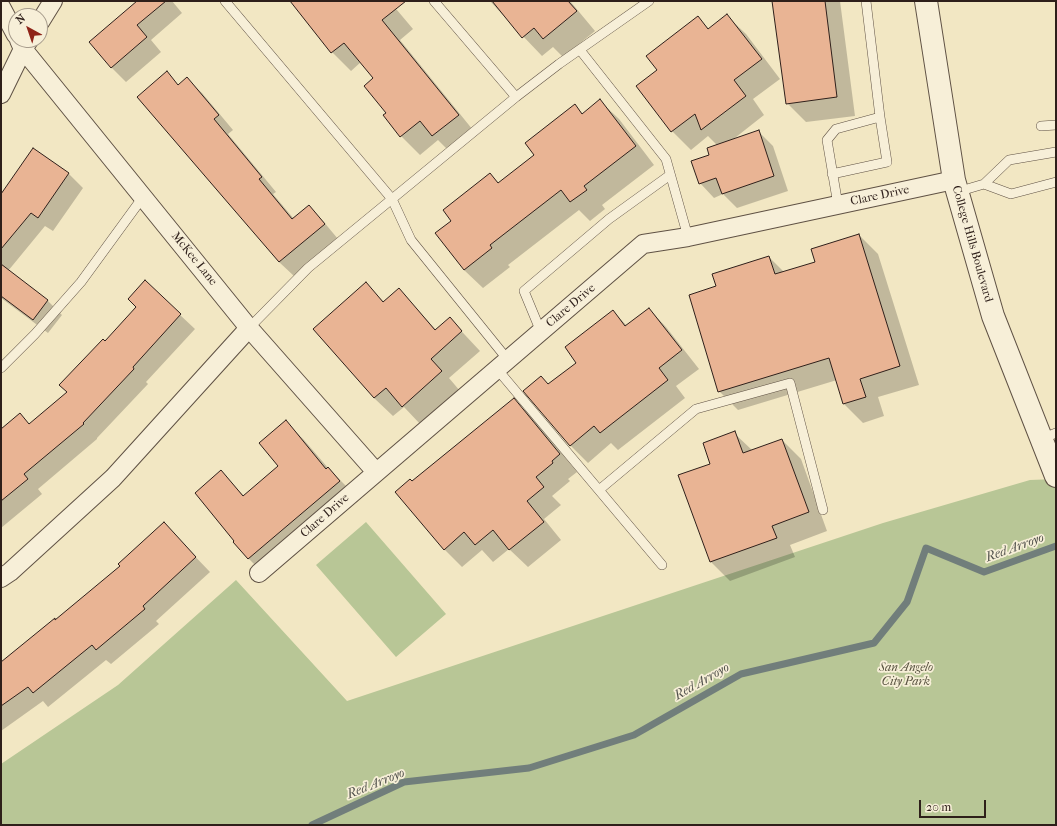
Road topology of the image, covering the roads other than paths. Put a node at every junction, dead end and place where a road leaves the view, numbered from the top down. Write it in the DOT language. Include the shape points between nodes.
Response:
graph roads {
  1 [pos="238,1"];
  2 [pos="434,1"];
  3 [pos="866,1"];
  4 [pos="926,1"];
  5 [pos="644,2"];
  6 [pos="228,4"];
  7 [pos="1,7"];
  8 [pos="8,18"];
  9 [pos="19,48"];
  10 [pos="27,48"];
  11 [pos="580,50"];
  12 [pos="1,94"];
  13 [pos="516,97"];
  14 [pos="880,117"];
  15 [pos="1056,125"];
  16 [pos="1041,126"];
  17 [pos="1056,152"];
  18 [pos="832,174"];
  19 [pos="670,175"];
  20 [pos="1056,182"];
  21 [pos="984,184"];
  22 [pos="955,186"];
  23 [pos="144,197"];
  24 [pos="392,199"];
  25 [pos="838,205"];
  26 [pos="688,237"];
  27 [pos="249,328"];
  28 [pos="540,332"];
  29 [pos="503,364"];
  30 [pos="1,368"];
  31 [pos="1049,436"];
  32 [pos="376,472"];
  33 [pos="1054,472"];
  34 [pos="599,490"];
  35 [pos="823,510"];
  36 [pos="662,565"];
  37 [pos="259,573"];
  38 [pos="1,578"];
  1 -- 6 [label="lane"];
  2 -- 13 [label="lane"];
  3 -- 14 [label="lane"];
  4 -- 22 [label="street, College Hills Boulevard"];
  5 -- 11 [label="lane"];
  6 -- 24 [label="lane"];
  7 -- 8 [label="street, McKee Lane"];
  9 -- 12 [label="street"];
  10 -- 23 [label="street, McKee Lane"];
  11 -- 13 [label="lane"];
  11 -- 19 [label="lane" via="666,159"];
  13 -- 24 [label="lane"];
  14 -- 18 [label="lane" via="836,129 827,140"];
  14 -- 18 [label="lane" via="887,162"];
  15 -- 16 [label="lane"];
  17 -- 21 [label="lane" via="1009,160"];
  18 -- 25 [label="lane"];
  19 -- 26 [label="lane"];
  19 -- 28 [label="lane" via="609,219 524,291"];
  20 -- 21 [label="lane" via="1011,194"];
  21 -- 22 [label="lane"];
  22 -- 25 [label="street, Clare Drive"];
  22 -- 31 [label="street, College Hills Boulevard" via="993,316"];
  23 -- 27 [label="street, McKee Lane"];
  23 -- 30 [label="lane" via="81,282"];
  24 -- 27 [label="lane" via="308,268"];
  24 -- 29 [label="lane" via="411,240"];
  25 -- 26 [label="street, Clare Drive"];
  26 -- 28 [label="street, Clare Drive" via="643,244"];
  27 -- 32 [label="street, McKee Lane"];
  27 -- 38 [label="street" via="113,478"];
  28 -- 29 [label="street, Clare Drive"];
  29 -- 32 [label="street, Clare Drive"];
  29 -- 34 [label="lane"];
  31 -- 33 [label="street, College Hills Boulevard"];
  32 -- 37 [label="street, Clare Drive"];
  34 -- 35 [label="lane" via="696,409 790,383"];
  34 -- 36 [label="lane"];
}
